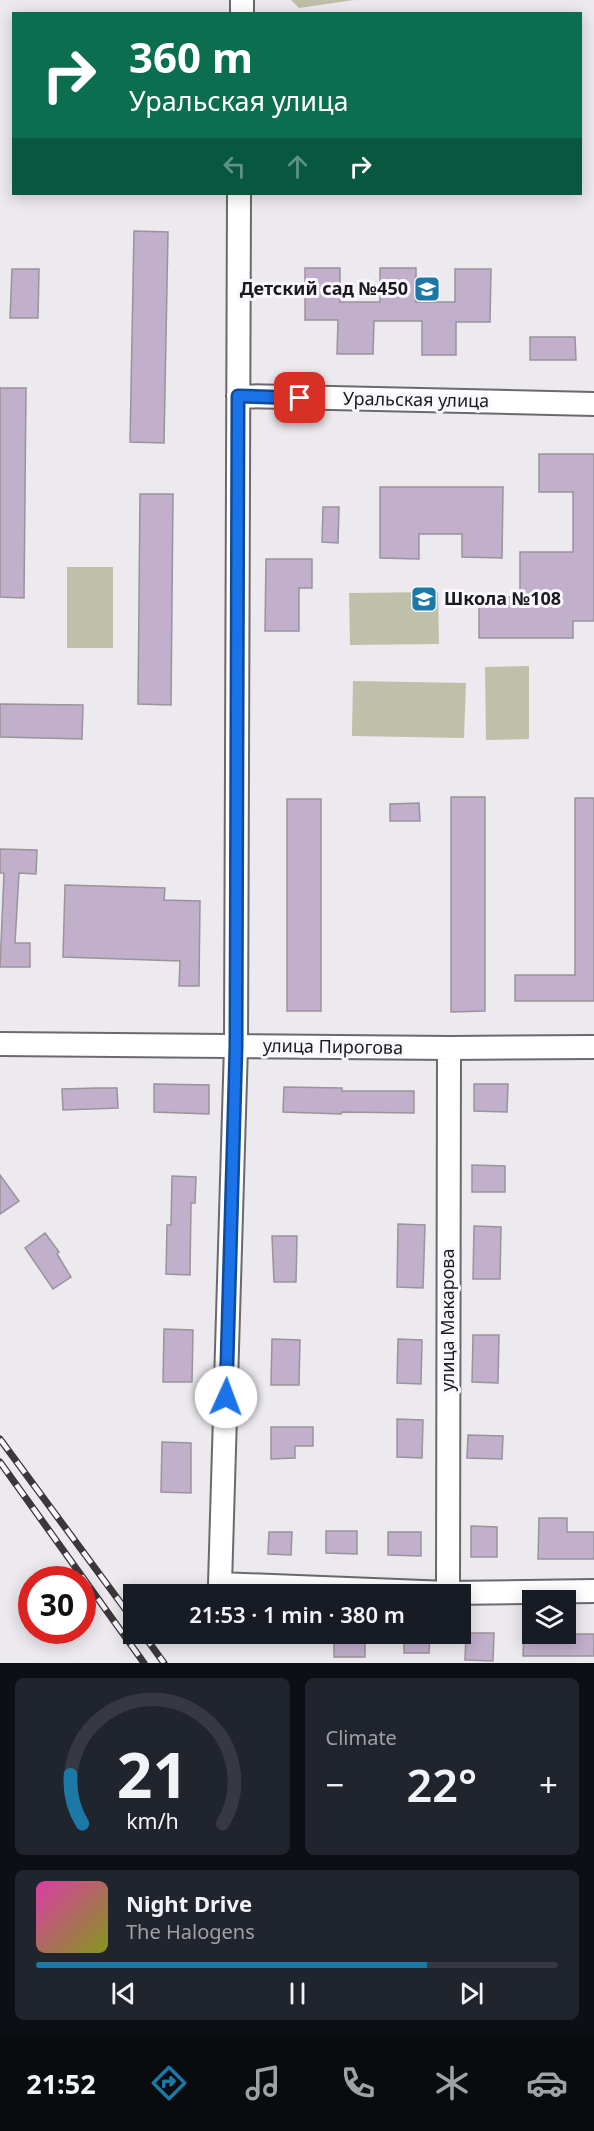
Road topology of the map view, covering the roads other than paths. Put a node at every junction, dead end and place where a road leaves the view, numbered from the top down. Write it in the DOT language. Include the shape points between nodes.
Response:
graph roads {
  1 [pos="239,195"];
  2 [pos="238,396"];
  3 [pos="594,404"];
  4 [pos="0,1044"];
  5 [pos="236,1046"];
  6 [pos="594,1047"];
  7 [pos="449,1048"];
  8 [pos="220,1584"];
  9 [pos="448,1584"];
  10 [pos="594,1592"];
  11 [pos="471,1593"];
  1 -- 2 [label="street"];
  2 -- 3 [label="street, Уральская улица"];
  2 -- 5 [label="street"];
  4 -- 5 [label="street, улица Пирогова"];
  5 -- 7 [label="street, улица Пирогова"];
  5 -- 8 [label="street"];
  6 -- 7 [label="street, улица Пирогова"];
  7 -- 9 [label="street, улица Макарова"];
  10 -- 11 [label="street"];
}
